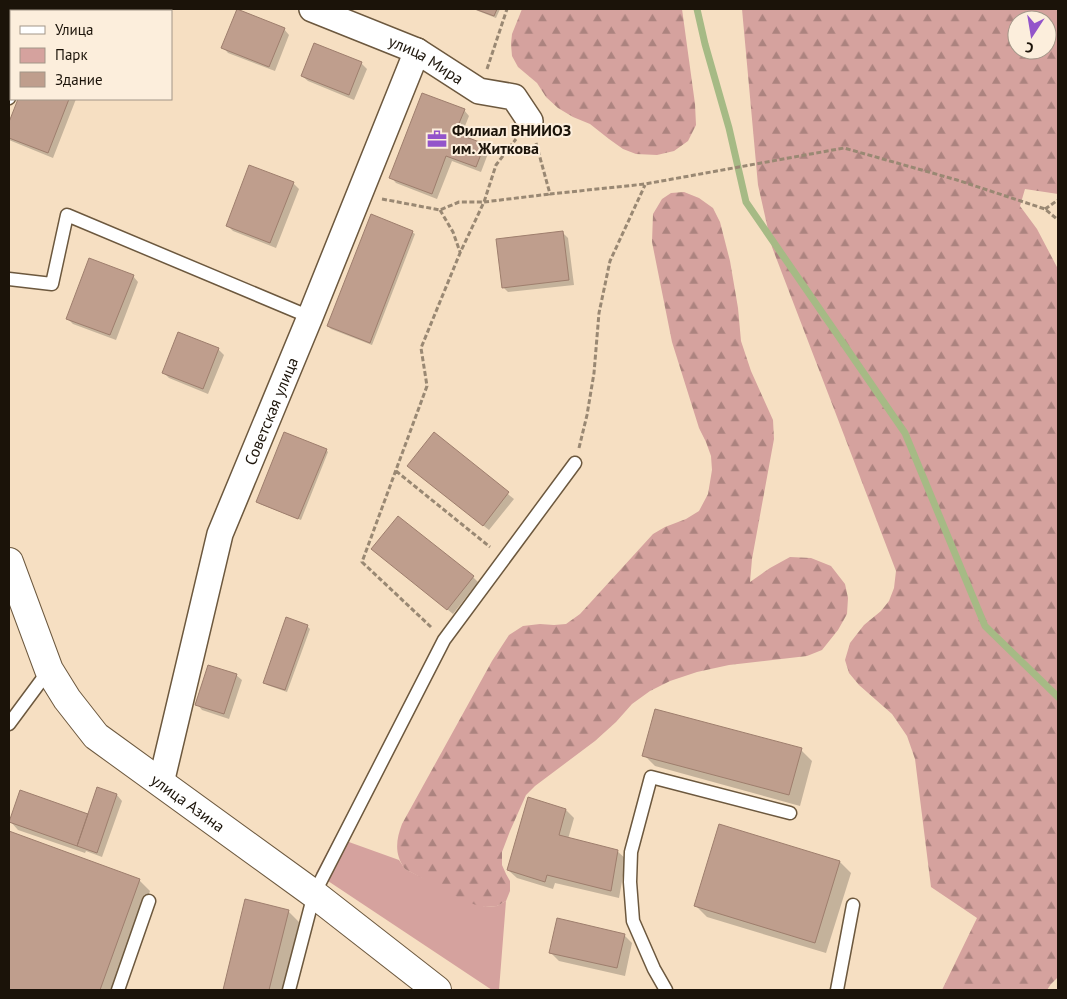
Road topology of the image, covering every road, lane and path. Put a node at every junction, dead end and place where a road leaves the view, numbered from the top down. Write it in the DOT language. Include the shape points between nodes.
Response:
graph roads {
  1 [pos="312,9"];
  2 [pos="507,9"];
  3 [pos="417,51"];
  4 [pos="479,90"];
  5 [pos="530,121"];
  6 [pos="645,184"];
  7 [pos="359,194"];
  8 [pos="550,194"];
  9 [pos="1058,200"];
  10 [pos="484,202"];
  11 [pos="1044,209"];
  12 [pos="440,210"];
  13 [pos="1058,220"];
  14 [pos="460,253"];
  15 [pos="9,279"];
  16 [pos="310,317"];
  17 [pos="575,463"];
  18 [pos="396,471"];
  19 [pos="504,559"];
  20 [pos="9,562"];
  21 [pos="444,640"];
  22 [pos="49,670"];
  23 [pos="9,724"];
  24 [pos="161,783"];
  25 [pos="790,813"];
  26 [pos="314,894"];
  27 [pos="149,901"];
  28 [pos="853,905"];
  29 [pos="118,990"];
  30 [pos="289,990"];
  31 [pos="437,990"];
  32 [pos="666,990"];
  33 [pos="837,990"];
  1 -- 3 [label="street, улица Мира"];
  2 -- 4 [label="path"];
  3 -- 4 [label="street, улица Мира"];
  3 -- 7 [label="street, Советская улица"];
  4 -- 5 [label="street, улица Мира" via="514,97"];
  5 -- 8 [label="path"];
  5 -- 10 [label="path" via="496,165"];
  6 -- 8 [label="path"];
  6 -- 11 [label="path" via="844,148"];
  6 -- 17 [label="path" via="610,261 599,313 587,415"];
  7 -- 12 [label="path"];
  7 -- 16 [label="street, Советская улица"];
  8 -- 10 [label="path"];
  9 -- 11 [label="path"];
  10 -- 12 [label="path" via="459,202"];
  10 -- 14 [label="path"];
  11 -- 13 [label="path"];
  12 -- 14 [label="path" via="453,232"];
  14 -- 18 [label="path" via="421,348 427,386"];
  15 -- 16 [label="lane" via="52,284 66,215"];
  16 -- 24 [label="street, Советская улица" via="220,534"];
  17 -- 19 [label="lane"];
  18 -- 19 [label="path"];
  18 -- 21 [label="path" via="362,562"];
  19 -- 21 [label="lane"];
  20 -- 22 [label="street, улица Азина"];
  21 -- 26 [label="lane"];
  22 -- 23 [label="lane"];
  22 -- 24 [label="street, улица Азина" via="66,699 96,736"];
  24 -- 26 [label="street, улица Азина"];
  25 -- 32 [label="lane" via="651,777 631,852 630,882 633,920"];
  26 -- 30 [label="lane"];
  26 -- 31 [label="street, улица Азина"];
  27 -- 29 [label="lane"];
  28 -- 33 [label="lane"];
}
